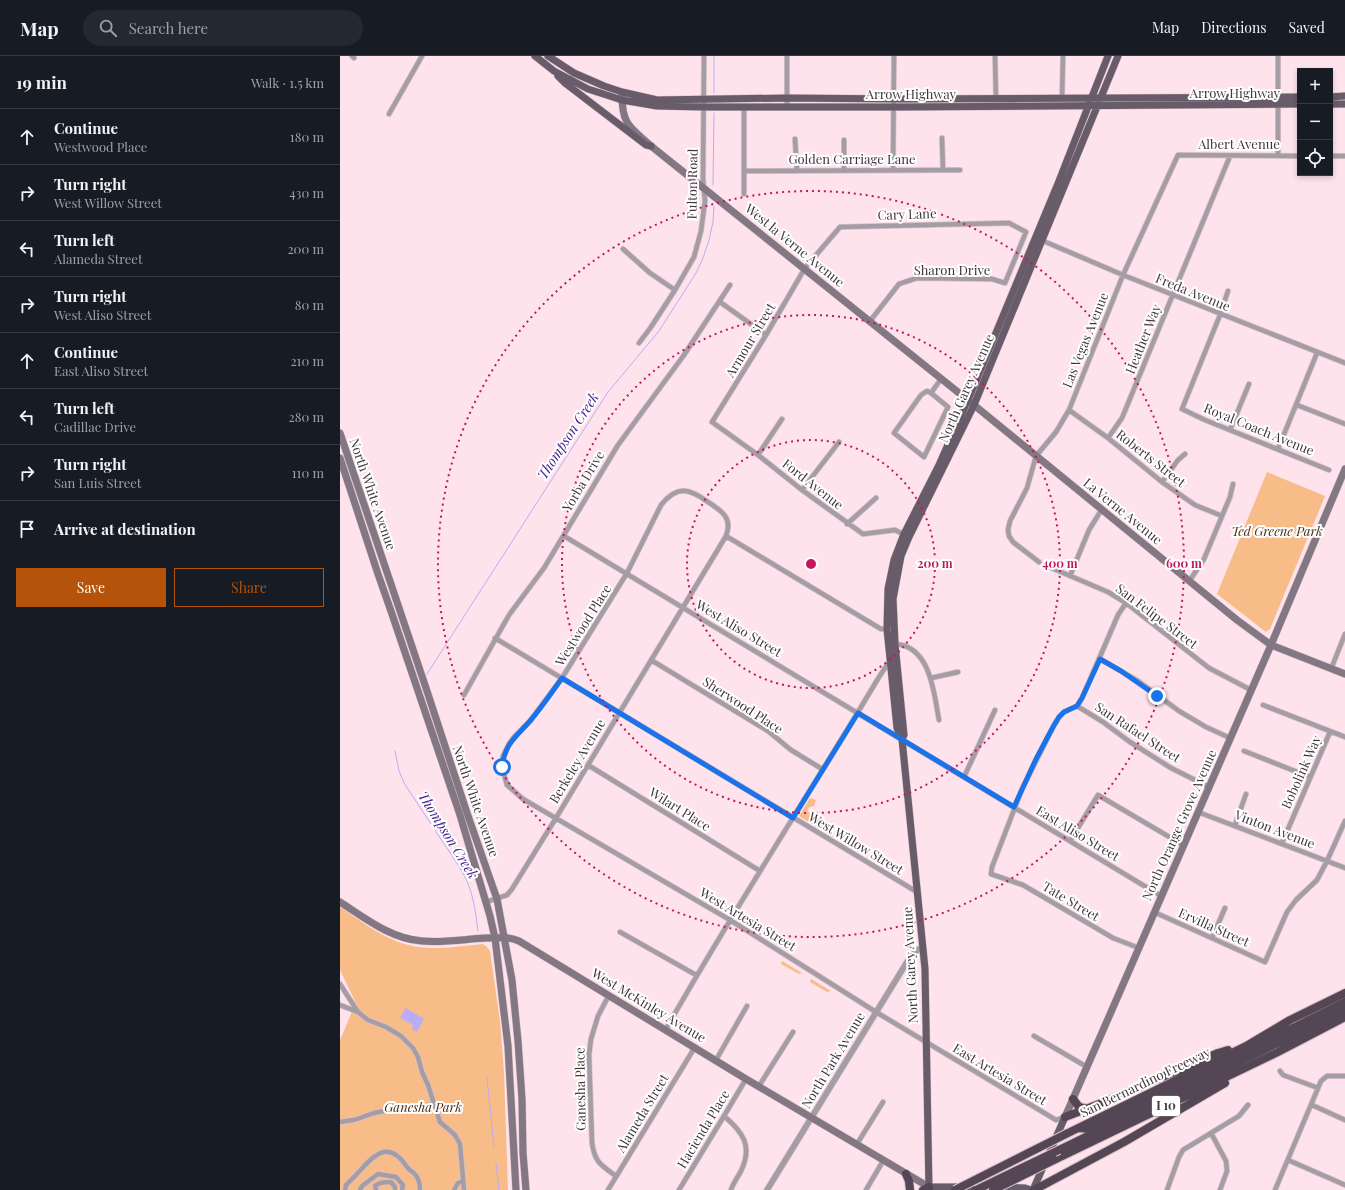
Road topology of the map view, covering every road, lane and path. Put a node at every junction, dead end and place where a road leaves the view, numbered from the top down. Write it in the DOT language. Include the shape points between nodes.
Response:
graph roads {
  1 [pos="422,56"];
  2 [pos="535,56"];
  3 [pos="548,56"];
  4 [pos="704,56"];
  5 [pos="787,56"];
  6 [pos="894,56"];
  7 [pos="995,56"];
  8 [pos="1063,56"];
  9 [pos="1108,56"];
  10 [pos="1118,56"];
  11 [pos="1278,56"];
  12 [pos="559,64"];
  13 [pos="554,71"];
  14 [pos="622,92"];
  15 [pos="1333,96"];
  16 [pos="1345,96"];
  17 [pos="1297,97"];
  18 [pos="787,98"];
  19 [pos="1062,98"];
  20 [pos="1092,98"];
  21 [pos="1100,98"];
  22 [pos="704,99"];
  23 [pos="622,100"];
  24 [pos="1278,100"];
  25 [pos="996,102"];
  26 [pos="893,103"];
  27 [pos="1297,103"];
  28 [pos="1333,104"];
  29 [pos="1345,104"];
  30 [pos="1089,105"];
  31 [pos="1097,105"];
  32 [pos="787,106"];
  33 [pos="704,107"];
  34 [pos="744,107"];
  35 [pos="389,114"];
  36 [pos="942,138"];
  37 [pos="796,139"];
  38 [pos="844,140"];
  39 [pos="651,146"];
  40 [pos="1178,155"];
  41 [pos="1230,156"];
  42 [pos="1278,156"];
  43 [pos="1297,156"];
  44 [pos="1333,156"];
  45 [pos="1345,156"];
  46 [pos="1067,160"];
  47 [pos="844,170"];
  48 [pos="893,170"];
  49 [pos="943,170"];
  50 [pos="960,170"];
  51 [pos="744,171"];
  52 [pos="797,171"];
  53 [pos="704,188"];
  54 [pos="1064,188"];
  55 [pos="1054,192"];
  56 [pos="744,194"];
  57 [pos="1053,214"];
  58 [pos="1038,239"];
  59 [pos="623,249"];
  60 [pos="805,268"];
  61 [pos="1123,276"];
  62 [pos="1005,283"];
  63 [pos="730,285"];
  64 [pos="675,290"];
  65 [pos="1228,291"];
  66 [pos="1012,292"];
  67 [pos="1173,295"];
  68 [pos="720,302"];
  69 [pos="1016,304"];
  70 [pos="1220,315"];
  71 [pos="870,321"];
  72 [pos="766,335"];
  73 [pos="639,342"];
  74 [pos="1317,353"];
  75 [pos="1345,363"];
  76 [pos="941,378"];
  77 [pos="1249,384"];
  78 [pos="931,393"];
  79 [pos="968,400"];
  80 [pos="974,405"];
  81 [pos="1297,405"];
  82 [pos="1069,410"];
  83 [pos="782,419"];
  84 [pos="712,422"];
  85 [pos="1345,424"];
  86 [pos="1230,430"];
  87 [pos="340,433"];
  88 [pos="1108,438"];
  89 [pos="839,442"];
  90 [pos="1278,449"];
  91 [pos="1185,454"];
  92 [pos="758,455"];
  93 [pos="1036,456"];
  94 [pos="340,458"];
  95 [pos="1345,469"];
  96 [pos="1329,470"];
  97 [pos="1162,482"];
  98 [pos="1233,484"];
  99 [pos="802,490"];
  100 [pos="876,498"];
  101 [pos="1102,509"];
  102 [pos="1222,516"];
  103 [pos="847,524"];
  104 [pos="564,536"];
  105 [pos="726,536"];
  106 [pos="906,536"];
  107 [pos="1039,562"];
  108 [pos="1047,566"];
  109 [pos="628,573"];
  110 [pos="1070,576"];
  111 [pos="1190,580"];
  112 [pos="1126,603"];
  113 [pos="683,607"];
  114 [pos="886,613"];
  115 [pos="887,629"];
  116 [pos="1345,634"];
  117 [pos="496,638"];
  118 [pos="895,644"];
  119 [pos="1271,645"];
  120 [pos="1100,659"];
  121 [pos="652,660"];
  122 [pos="890,664"];
  123 [pos="1331,669"];
  124 [pos="958,672"];
  125 [pos="1345,674"];
  126 [pos="562,678"];
  127 [pos="931,678"];
  128 [pos="1251,690"];
  129 [pos="464,695"];
  130 [pos="1263,705"];
  131 [pos="1077,706"];
  132 [pos="995,710"];
  133 [pos="620,712"];
  134 [pos="858,713"];
  135 [pos="939,720"];
  136 [pos="1330,732"];
  137 [pos="1345,737"];
  138 [pos="1230,738"];
  139 [pos="902,739"];
  140 [pos="1244,751"];
  141 [pos="588,765"];
  142 [pos="822,769"];
  143 [pos="964,777"];
  144 [pos="1310,777"];
  145 [pos="1209,787"];
  146 [pos="1246,794"];
  147 [pos="1014,807"];
  148 [pos="1198,812"];
  149 [pos="556,818"];
  150 [pos="793,818"];
  151 [pos="1345,821"];
  152 [pos="1234,826"];
  153 [pos="1070,842"];
  154 [pos="1282,843"];
  155 [pos="1183,846"];
  156 [pos="1327,861"];
  157 [pos="1345,868"];
  158 [pos="760,871"];
  159 [pos="917,892"];
  160 [pos="1161,896"];
  161 [pos="497,899"];
  162 [pos="340,902"];
  163 [pos="486,902"];
  164 [pos="1225,908"];
  165 [pos="1154,912"];
  166 [pos="730,920"];
  167 [pos="620,932"];
  168 [pos="505,937"];
  169 [pos="494,938"];
  170 [pos="1212,938"];
  171 [pos="923,947"];
  172 [pos="1139,948"];
  173 [pos="696,975"];
  174 [pos="340,984"];
  175 [pos="1345,990"];
  176 [pos="1345,993"];
  177 [pos="609,995"];
  178 [pos="1345,1002"];
  179 [pos="340,1005"];
  180 [pos="747,1006"];
  181 [pos="1345,1010"];
  182 [pos="358,1012"];
  183 [pos="876,1012"];
  184 [pos="1345,1017"];
  185 [pos="1290,1020"];
  186 [pos="1345,1021"];
  187 [pos="666,1029"];
  188 [pos="793,1032"];
  189 [pos="1034,1036"];
  190 [pos="1300,1040"];
  191 [pos="926,1042"];
  192 [pos="1248,1045"];
  193 [pos="695,1047"];
  194 [pos="1278,1052"];
  195 [pos="716,1060"];
  196 [pos="1087,1067"];
  197 [pos="1280,1071"];
  198 [pos="1345,1076"];
  199 [pos="746,1078"];
  200 [pos="759,1086"];
  201 [pos="1318,1088"];
  202 [pos="1073,1099"];
  203 [pos="883,1102"];
  204 [pos="434,1104"];
  205 [pos="1248,1105"];
  206 [pos="1312,1105"];
  207 [pos="1088,1109"];
  208 [pos="724,1116"];
  209 [pos="812,1117"];
  210 [pos="1065,1117"];
  211 [pos="1345,1120"];
  212 [pos="340,1122"];
  213 [pos="1078,1128"];
  214 [pos="1211,1133"];
  215 [pos="856,1144"];
  216 [pos="1288,1160"];
  217 [pos="883,1161"];
  218 [pos="906,1174"];
  219 [pos="616,1176"];
  220 [pos="463,1181"];
  221 [pos="1052,1181"];
  222 [pos="1345,1185"];
  223 [pos="927,1189"];
  224 [pos="345,1190"];
  225 [pos="360,1190"];
  226 [pos="376,1190"];
  227 [pos="395,1190"];
  228 [pos="402,1190"];
  229 [pos="420,1190"];
  230 [pos="454,1190"];
  231 [pos="464,1190"];
  232 [pos="516,1190"];
  233 [pos="526,1190"];
  234 [pos="608,1190"];
  235 [pos="679,1190"];
  236 [pos="731,1190"];
  237 [pos="767,1190"];
  238 [pos="866,1190"];
  239 [pos="910,1190"];
  240 [pos="955,1190"];
  241 [pos="976,1190"];
  242 [pos="993,1190"];
  243 [pos="1033,1190"];
  244 [pos="1051,1190"];
  245 [pos="1167,1190"];
  246 [pos="1220,1190"];
  247 [pos="1275,1190"];
  1 -- 35 [label="street"];
  2 -- 13 [label="main road, Arrow Highway"];
  3 -- 12 [label="main road, Arrow Highway"];
  4 -- 22 [label="street, Fulton Road"];
  5 -- 18 [label="street"];
  6 -- 26 [label="street"];
  7 -- 25 [label="street"];
  8 -- 19 [label="street"];
  9 -- 20 [label="main road, North Garey Avenue"];
  10 -- 21 [label="main road, North Garey Avenue"];
  11 -- 24 [label="street"];
  12 -- 13 [label="street"];
  12 -- 14 [label="main road, Arrow Highway" via="586,79"];
  13 -- 23 [label="main road, Arrow Highway" via="588,89"];
  13 -- 39 [label="main road" via="565,83 646,145"];
  14 -- 22 [label="main road, Arrow Highway" via="657,100"];
  14 -- 23 [label="main road, West la Verne Avenue"];
  15 -- 16 [label="main road"];
  17 -- 24 [label="main road, Arrow Highway"];
  18 -- 22 [label="main road, Arrow Highway"];
  18 -- 26 [label="main road, Arrow Highway"];
  18 -- 32 [label="street"];
  19 -- 20 [label="main road, Arrow Highway"];
  19 -- 25 [label="main road, Arrow Highway"];
  20 -- 21 [label="main road, Arrow Highway"];
  20 -- 30 [label="main road, North Garey Avenue"];
  21 -- 24 [label="main road, Arrow Highway"];
  21 -- 31 [label="main road, North Garey Avenue"];
  22 -- 33 [label="street, Fulton Road"];
  23 -- 33 [label="main road, Arrow Highway" via="657,106"];
  23 -- 39 [label="main road, West la Verne Avenue" via="623,114 629,126"];
  24 -- 27 [label="main road, Arrow Highway"];
  24 -- 31 [label="main road, Arrow Highway"];
  24 -- 42 [label="street"];
  25 -- 26 [label="main road, Arrow Highway"];
  25 -- 30 [label="main road, Arrow Highway"];
  26 -- 32 [label="main road, Arrow Highway"];
  26 -- 48 [label="street"];
  28 -- 29 [label="main road"];
  30 -- 31 [label="main road, Arrow Highway"];
  30 -- 46 [label="main road, North Garey Avenue"];
  31 -- 54 [label="main road, North Garey Avenue"];
  32 -- 34 [label="main road, Arrow Highway"];
  33 -- 34 [label="main road, Arrow Highway"];
  33 -- 53 [label="street, Fulton Road"];
  34 -- 51 [label="street"];
  36 -- 49 [label="street"];
  37 -- 52 [label="street"];
  38 -- 47 [label="street"];
  39 -- 53 [label="main road, West la Verne Avenue"];
  40 -- 41 [label="street, Albert Avenue"];
  40 -- 61 [label="street, Las Vegas Avenue"];
  41 -- 42 [label="street, Albert Avenue"];
  41 -- 67 [label="street, Heather Way"];
  42 -- 43 [label="street, Albert Avenue"];
  44 -- 45 [label="street"];
  46 -- 54 [label="main road" via="1062,181"];
  46 -- 55 [label="main road, North Garey Avenue"];
  47 -- 48 [label="street, Golden Carriage Lane"];
  47 -- 52 [label="street, Golden Carriage Lane"];
  48 -- 49 [label="street, Golden Carriage Lane"];
  49 -- 50 [label="street, Golden Carriage Lane"];
  51 -- 52 [label="street, Golden Carriage Lane"];
  51 -- 56 [label="street"];
  53 -- 60 [label="main road, West la Verne Avenue"];
  53 -- 64 [label="street, Fulton Road" via="703,222 697,250"];
  54 -- 57 [label="main road, North Garey Avenue"];
  55 -- 57 [label="main road"];
  55 -- 58 [label="main road, North Garey Avenue"];
  57 -- 58 [label="main road, North Garey Avenue"];
  58 -- 61 [label="street, Freda Avenue"];
  58 -- 66 [label="main road, North Garey Avenue"];
  58 -- 69 [label="main road, North Garey Avenue"];
  59 -- 64 [label="street" via="650,273"];
  60 -- 62 [label="street, Cary Lane" via="840,227 1009,223 1026,232"];
  60 -- 71 [label="main road, West la Verne Avenue"];
  60 -- 72 [label="street, Armour Street"];
  61 -- 67 [label="street, Freda Avenue"];
  61 -- 82 [label="street, Las Vegas Avenue"];
  62 -- 71 [label="street, Sharon Drive" via="992,279 917,278 899,284"];
  63 -- 68 [label="street, Yorba Drive"];
  64 -- 73 [label="street, Fulton Road"];
  65 -- 70 [label="street"];
  66 -- 69 [label="main road"];
  66 -- 79 [label="main road, North Garey Avenue"];
  67 -- 70 [label="street, Freda Avenue"];
  67 -- 88 [label="street, Heather Way" via="1122,418"];
  68 -- 72 [label="street"];
  68 -- 104 [label="street, Yorba Drive" via="618,445"];
  69 -- 80 [label="main road, North Garey Avenue"];
  70 -- 74 [label="street, Freda Avenue"];
  70 -- 86 [label="street, Royal Coach Avenue" via="1182,409"];
  71 -- 76 [label="main road, West la Verne Avenue"];
  72 -- 84 [label="street, Armour Street"];
  74 -- 75 [label="street, Freda Avenue"];
  74 -- 81 [label="street"];
  76 -- 78 [label="street"];
  76 -- 79 [label="main road, West la Verne Avenue"];
  77 -- 86 [label="street"];
  78 -- 78 [label="street" via="927,391 921,395 894,433 924,457 948,407"];
  79 -- 80 [label="main road, West la Verne Avenue"];
  79 -- 106 [label="main road, North Garey Avenue"];
  80 -- 93 [label="main road, La Verne Avenue"];
  80 -- 106 [label="main road, North Garey Avenue"];
  81 -- 85 [label="street"];
  81 -- 90 [label="street"];
  82 -- 88 [label="street, Roberts Street"];
  82 -- 93 [label="street, Las Vegas Avenue" via="1056,432"];
  83 -- 92 [label="street"];
  84 -- 92 [label="street, Ford Avenue"];
  86 -- 90 [label="street, Royal Coach Avenue"];
  87 -- 161 [label="main road, North White Avenue"];
  88 -- 97 [label="street, Roberts Street"];
  89 -- 99 [label="street"];
  90 -- 96 [label="street, Royal Coach Avenue"];
  91 -- 97 [label="street"];
  92 -- 99 [label="street, Ford Avenue"];
  93 -- 101 [label="main road, La Verne Avenue"];
  93 -- 107 [label="street, Las Vegas Avenue" via="1029,481 1008,530 1013,542"];
  94 -- 163 [label="main road, North White Avenue" via="460,815"];
  95 -- 119 [label="main road, North Orange Grove Avenue"];
  97 -- 102 [label="street, Roberts Street" via="1195,505"];
  98 -- 102 [label="street"];
  99 -- 103 [label="street, Ford Avenue"];
  100 -- 103 [label="street"];
  101 -- 110 [label="street" via="1089,530"];
  101 -- 111 [label="main road, La Verne Avenue"];
  102 -- 111 [label="street" via="1204,559"];
  103 -- 106 [label="street, Ford Avenue" via="863,534 895,530"];
  104 -- 109 [label="street, West Aliso Street"];
  104 -- 117 [label="street, Yorba Drive"];
  105 -- 109 [label="street, Westwood Place" via="728,524 720,510 687,490 675,492 661,505"];
  105 -- 113 [label="street, Berkeley Avenue"];
  105 -- 115 [label="street" via="881,629"];
  106 -- 114 [label="main road, North Garey Avenue" via="890,574"];
  106 -- 118 [label="main road, North Garey Avenue" via="893,598"];
  108 -- 110 [label="street, San Felipe Street"];
  109 -- 113 [label="street, West Aliso Street"];
  109 -- 126 [label="street, Westwood Place"];
  110 -- 112 [label="street, San Felipe Street" via="1108,592"];
  111 -- 119 [label="main road, La Verne Avenue"];
  112 -- 120 [label="street" via="1118,615"];
  112 -- 128 [label="street, San Felipe Street" via="1209,668"];
  113 -- 121 [label="street, Berkeley Avenue"];
  113 -- 134 [label="street, West Aliso Street"];
  114 -- 115 [label="main road, North Garey Avenue"];
  114 -- 118 [label="main road" via="889,620 890,643"];
  115 -- 122 [label="main road, North Garey Avenue"];
  116 -- 123 [label="street"];
  117 -- 126 [label="street, West Willow Street"];
  117 -- 129 [label="street, Yorba Drive"];
  118 -- 127 [label="street" via="900,644 918,655"];
  118 -- 139 [label="main road, North Garey Avenue" via="904,735"];
  119 -- 123 [label="main road, La Verne Avenue"];
  119 -- 128 [label="main road, North Orange Grove Avenue"];
  120 -- 131 [label="street"];
  120 -- 138 [label="street" via="1132,678 1179,712"];
  121 -- 133 [label="street, Berkeley Avenue"];
  121 -- 142 [label="street, Sherwood Place" via="768,731 791,750"];
  122 -- 134 [label="street" via="879,677"];
  122 -- 139 [label="main road, North Garey Avenue" via="897,728"];
  123 -- 125 [label="main road, La Verne Avenue"];
  124 -- 127 [label="street"];
  126 -- 133 [label="street, West Willow Street"];
  126 -- 149 [label="street, Westwood Place" via="530,722 512,741 503,756 502,767 507,785 514,792"];
  127 -- 135 [label="street"];
  128 -- 138 [label="main road, North Orange Grove Avenue"];
  130 -- 136 [label="street"];
  131 -- 145 [label="street, San Rafael Street" via="1171,768"];
  131 -- 147 [label="street" via="1059,717"];
  132 -- 143 [label="street"];
  133 -- 141 [label="street, Berkeley Avenue"];
  133 -- 150 [label="street, West Willow Street"];
  134 -- 139 [label="street, West Aliso Street"];
  134 -- 142 [label="street"];
  136 -- 137 [label="street"];
  136 -- 144 [label="street, Bobolink Way"];
  138 -- 145 [label="main road, North Orange Grove Avenue"];
  139 -- 143 [label="street, East Aliso Street"];
  139 -- 159 [label="main road, North Garey Avenue"];
  140 -- 144 [label="street"];
  141 -- 149 [label="street, Berkeley Avenue"];
  141 -- 158 [label="street, Wilart Place"];
  142 -- 150 [label="street"];
  143 -- 147 [label="street, East Aliso Street"];
  144 -- 154 [label="street, Bobolink Way"];
  145 -- 148 [label="main road, North Orange Grove Avenue"];
  146 -- 152 [label="street"];
  147 -- 153 [label="street, East Aliso Street"];
  147 -- 172 [label="street, Tate Street" via="991,874 1023,885 1113,938"];
  148 -- 152 [label="street, Vinton Avenue"];
  148 -- 155 [label="main road, North Orange Grove Avenue"];
  149 -- 161 [label="street, Berkeley Avenue" via="512,889 507,895"];
  149 -- 166 [label="street, West Artesia Street"];
  150 -- 158 [label="street"];
  150 -- 159 [label="street, West Willow Street"];
  151 -- 156 [label="street"];
  152 -- 154 [label="street, Vinton Avenue"];
  153 -- 155 [label="street" via="1098,795"];
  153 -- 160 [label="street, East Aliso Street"];
  154 -- 156 [label="street, Vinton Avenue"];
  155 -- 160 [label="main road, North Orange Grove Avenue"];
  156 -- 157 [label="street, Vinton Avenue"];
  156 -- 170 [label="street, Ervilla Street" via="1317,880 1287,912 1265,962"];
  158 -- 166 [label="street"];
  159 -- 171 [label="main road, North Garey Avenue"];
  160 -- 165 [label="main road, North Orange Grove Avenue"];
  161 -- 163 [label="street, Berkeley Avenue"];
  161 -- 168 [label="main road, North White Avenue"];
  162 -- 169 [label="main road, West McKinley Avenue" via="386,931 410,940 434,942"];
  163 -- 169 [label="main road, North White Avenue"];
  164 -- 170 [label="street"];
  165 -- 170 [label="street, Ervilla Street"];
  165 -- 172 [label="main road, North Orange Grove Avenue"];
  166 -- 173 [label="street"];
  166 -- 183 [label="street, West Artesia Street"];
  167 -- 173 [label="street"];
  168 -- 169 [label="main road, West McKinley Avenue"];
  168 -- 177 [label="main road, West McKinley Avenue" via="519,941"];
  168 -- 233 [label="main road, North White Avenue" via="518,1041"];
  169 -- 232 [label="main road, North White Avenue" via="508,1046"];
  171 -- 183 [label="street, North Park Avenue" via="911,956"];
  171 -- 191 [label="main road, North Garey Avenue"];
  172 -- 196 [label="main road, North Orange Grove Avenue"];
  173 -- 187 [label="street"];
  174 -- 182 [label="street"];
  175 -- 185 [label="highway"];
  176 -- 185 [label="highway, San Bernardino Freeway / I 10"];
  177 -- 187 [label="main road, West McKinley Avenue"];
  177 -- 219 [label="street, Ganesha Place" via="598,1016 591,1039 592,1143 598,1163"];
  178 -- 213 [label="highway" via="1090,1129"];
  179 -- 182 [label="street"];
  180 -- 195 [label="street"];
  181 -- 241 [label="highway, bridge"];
  182 -- 204 [label="street" via="368,1020 401,1036 413,1048"];
  183 -- 191 [label="street, West Artesia Street"];
  183 -- 209 [label="street, North Park Avenue"];
  184 -- 190 [label="highway, I 10"];
  185 -- 192 [label="highway, San Bernardino Freeway / I 10"];
  186 -- 190 [label="highway"];
  187 -- 193 [label="main road, West McKinley Avenue"];
  188 -- 200 [label="street"];
  189 -- 196 [label="street"];
  190 -- 194 [label="highway, I 10"];
  191 -- 210 [label="street, East Artesia Street" via="1056,1120"];
  191 -- 223 [label="main road, North Garey Avenue"];
  192 -- 207 [label="highway" via="1218,1053"];
  192 -- 213 [label="highway, San Bernardino Freeway / I 10"];
  193 -- 195 [label="main road, West McKinley Avenue"];
  193 -- 219 [label="street, Alameda Street"];
  194 -- 221 [label="highway"];
  194 -- 242 [label="highway, I 10, bridge"];
  195 -- 199 [label="main road, West McKinley Avenue"];
  196 -- 202 [label="main road, North Orange Grove Avenue"];
  197 -- 201 [label="street" via="1283,1075"];
  198 -- 201 [label="street" via="1327,1076"];
  199 -- 200 [label="main road, West McKinley Avenue"];
  199 -- 208 [label="street, Hacienda Place"];
  200 -- 209 [label="main road, West McKinley Avenue"];
  201 -- 206 [label="street"];
  202 -- 207 [label="highway" via="1079,1107"];
  202 -- 210 [label="main road, North Orange Grove Avenue"];
  203 -- 215 [label="street"];
  204 -- 212 [label="street" via="417,1109 400,1108 374,1112 354,1120"];
  204 -- 220 [label="street" via="440,1122 455,1135 460,1144"];
  205 -- 214 [label="street" via="1239,1116"];
  206 -- 211 [label="street"];
  206 -- 216 [label="street"];
  207 -- 210 [label="highway"];
  208 -- 235 [label="street, Hacienda Place"];
  208 -- 236 [label="street" via="739,1130 745,1141 744,1162"];
  209 -- 215 [label="main road, West McKinley Avenue"];
  209 -- 237 [label="street, North Park Avenue"];
  210 -- 243 [label="main road, North Orange Grove Avenue"];
  213 -- 240 [label="highway, San Bernardino Freeway / I 10, bridge"];
  214 -- 245 [label="street" via="1183,1150"];
  214 -- 246 [label="street" via="1226,1162 1227,1171"];
  215 -- 217 [label="main road, West McKinley Avenue"];
  216 -- 222 [label="street"];
  216 -- 247 [label="street"];
  217 -- 218 [label="main road, West McKinley Avenue"];
  217 -- 238 [label="street"];
  218 -- 223 [label="main road, West McKinley Avenue"];
  218 -- 239 [label="highway"];
  219 -- 234 [label="street, Alameda Street"];
  220 -- 230 [label="street" via="458,1183"];
  220 -- 231 [label="street"];
  221 -- 243 [label="highway"];
  221 -- 244 [label="highway"];
  223 -- 243 [label="main road"];
  224 -- 229 [label="street" via="346,1185 377,1154 387,1151 402,1159 415,1174"];
  225 -- 228 [label="street" via="378,1174 396,1177 403,1185"];
  226 -- 227 [label="street" via="375,1186 383,1182 391,1182"];
}
